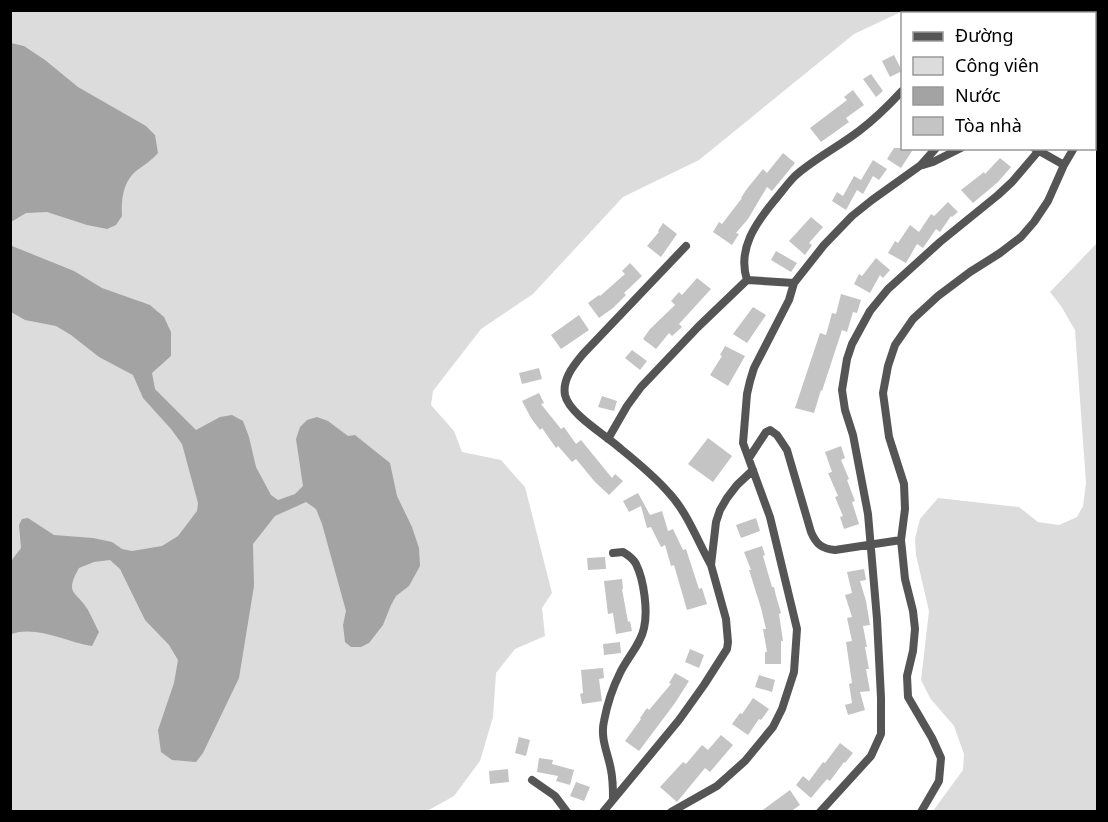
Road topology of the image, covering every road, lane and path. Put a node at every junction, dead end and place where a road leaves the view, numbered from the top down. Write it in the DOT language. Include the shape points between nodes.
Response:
graph roads {
  1 [pos="901,93"];
  2 [pos="934,150"];
  3 [pos="957,150"];
  4 [pos="1038,150"];
  5 [pos="1073,150"];
  6 [pos="921,165"];
  7 [pos="1064,165"];
  8 [pos="686,246"];
  9 [pos="747,280"];
  10 [pos="794,283"];
  11 [pos="608,439"];
  12 [pos="749,458"];
  13 [pos="753,470"];
  14 [pos="901,540"];
  15 [pos="872,544"];
  16 [pos="614,553"];
  17 [pos="711,564"];
  18 [pos="532,780"];
  19 [pos="613,798"];
  20 [pos="567,812"];
  21 [pos="603,812"];
  22 [pos="671,812"];
  23 [pos="820,812"];
  24 [pos="921,812"];
  1 -- 9 [label="street" via="872,121 788,184 760,218 747,242"];
  2 -- 6 [label="street"];
  3 -- 6 [label="street"];
  4 -- 7 [label="street"];
  4 -- 15 [label="street" via="998,195 888,289 870,311 852,344 842,390"];
  5 -- 7 [label="street"];
  6 -- 10 [label="street" via="852,216"];
  7 -- 14 [label="street" via="1048,201 1021,237 938,296 913,319 895,345 883,393 889,436 904,484"];
  8 -- 11 [label="street" via="570,372 565,391 570,405"];
  9 -- 10 [label="street"];
  9 -- 11 [label="street" via="641,387"];
  10 -- 12 [label="street" via="750,381 743,443"];
  11 -- 17 [label="street" via="670,494"];
  12 -- 13 [label="street"];
  12 -- 15 [label="street" via="763,435 774,432 783,442 819,546 835,550"];
  13 -- 17 [label="street" via="720,510"];
  13 -- 22 [label="street" via="770,517 796,629 794,672 782,709 745,761 717,786"];
  14 -- 15 [label="street"];
  14 -- 24 [label="street" via="915,629 907,676 908,697 941,758 939,781"];
  15 -- 23 [label="street" via="881,734 871,756"];
  16 -- 19 [label="street" via="623,552 636,565 645,612 644,629 621,672 604,721 603,741"];
  17 -- 19 [label="street" via="726,619 727,649 679,720"];
  18 -- 20 [label="street" via="555,796"];
  19 -- 21 [label="street"];
}
